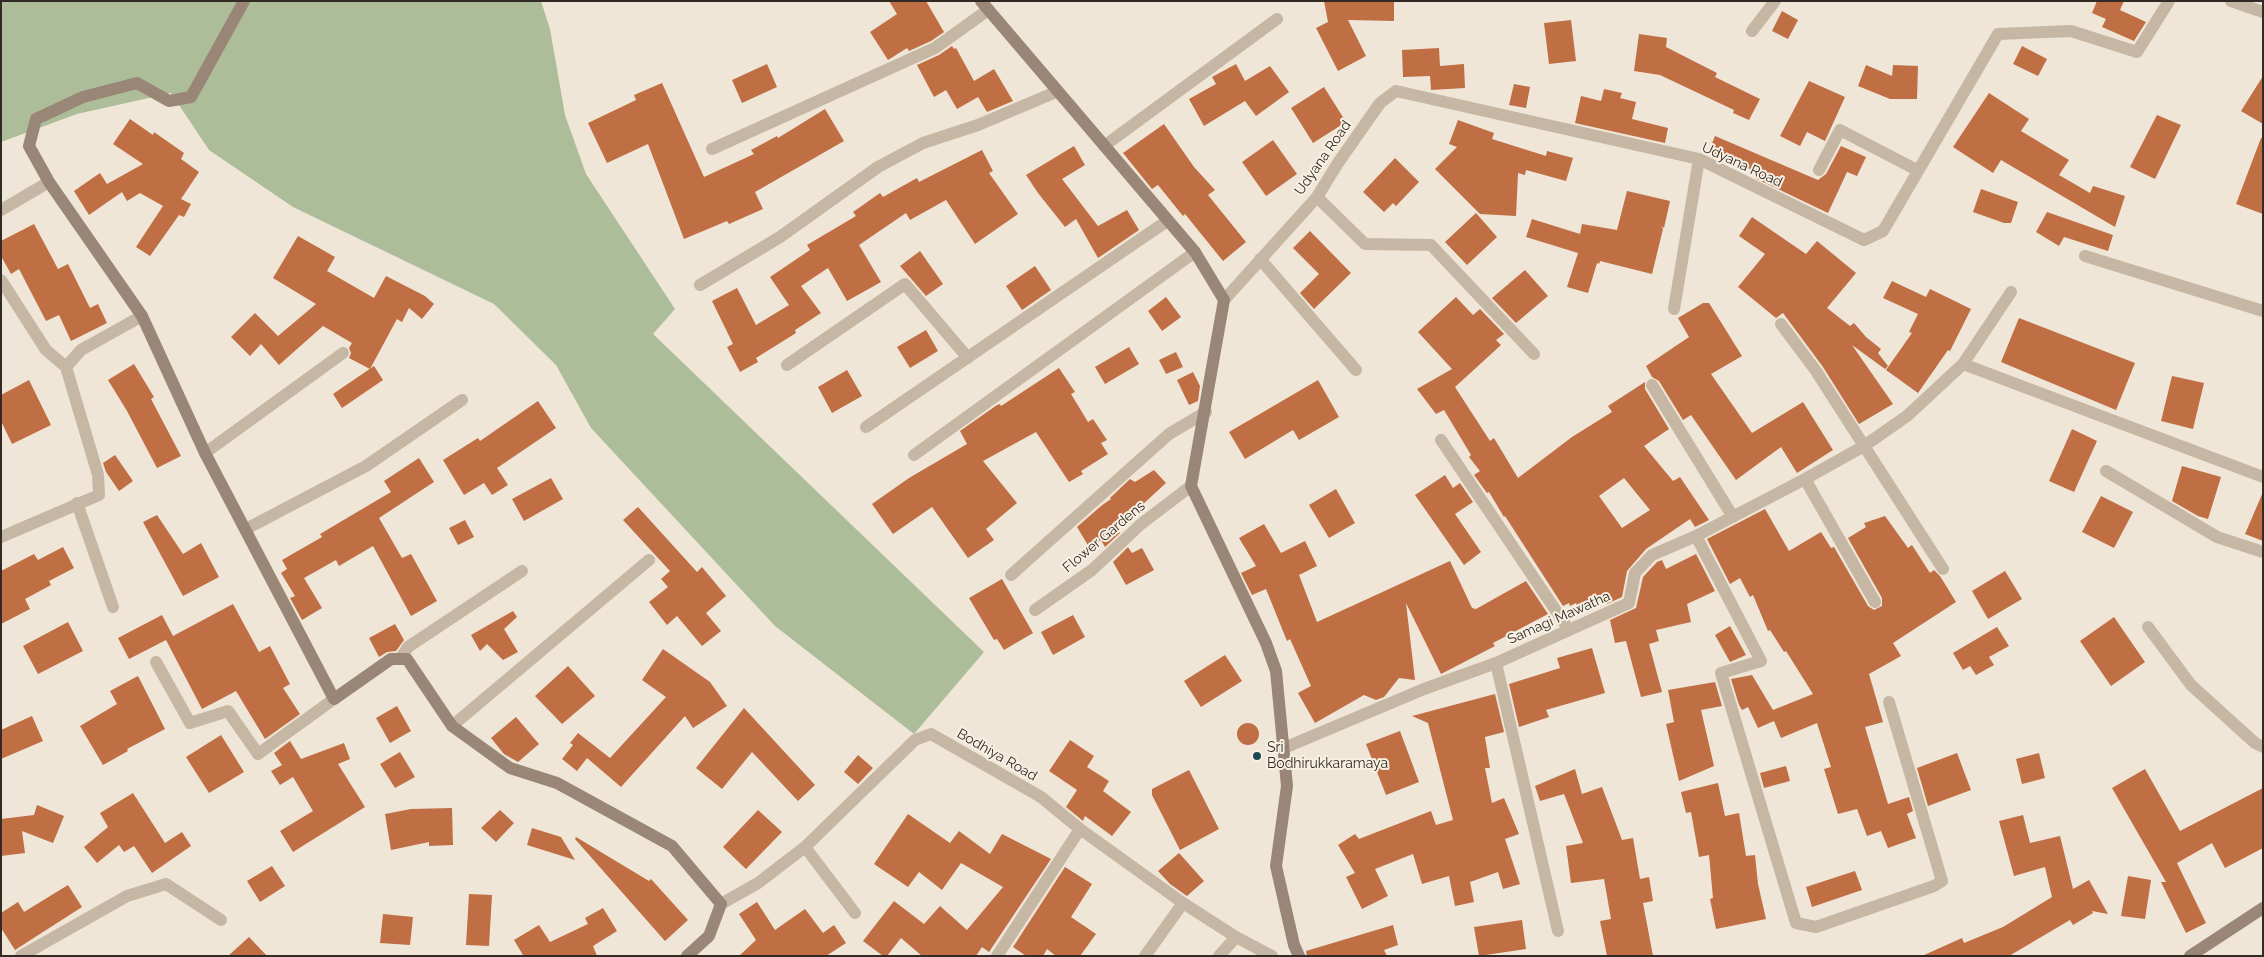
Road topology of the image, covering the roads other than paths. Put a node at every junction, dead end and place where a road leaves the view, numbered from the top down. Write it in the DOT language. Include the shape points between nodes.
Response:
graph roads {
  1 [pos="244,1"];
  2 [pos="1775,1"];
  3 [pos="2169,1"];
  4 [pos="2231,1"];
  5 [pos="985,6"];
  6 [pos="2263,12"];
  7 [pos="1277,19"];
  8 [pos="1752,30"];
  9 [pos="1056,92"];
  10 [pos="1104,146"];
  11 [pos="712,149"];
  12 [pos="1699,159"];
  13 [pos="1819,170"];
  14 [pos="1917,170"];
  15 [pos="49,182"];
  16 [pos="1317,197"];
  17 [pos="1,210"];
  18 [pos="1167,221"];
  19 [pos="1195,252"];
  20 [pos="2085,256"];
  21 [pos="1260,259"];
  22 [pos="1,280"];
  23 [pos="700,285"];
  24 [pos="2011,292"];
  25 [pos="1224,300"];
  26 [pos="1674,309"];
  27 [pos="2263,310"];
  28 [pos="142,316"];
  29 [pos="1782,324"];
  30 [pos="342,353"];
  31 [pos="1534,354"];
  32 [pos="968,358"];
  33 [pos="1963,364"];
  34 [pos="788,366"];
  35 [pos="66,367"];
  36 [pos="1356,370"];
  37 [pos="1652,384"];
  38 [pos="462,400"];
  39 [pos="1206,412"];
  40 [pos="866,427"];
  41 [pos="1441,440"];
  42 [pos="1864,446"];
  43 [pos="205,453"];
  44 [pos="914,455"];
  45 [pos="2106,471"];
  46 [pos="2263,477"];
  47 [pos="1805,479"];
  48 [pos="1192,486"];
  49 [pos="77,503"];
  50 [pos="1733,517"];
  51 [pos="246,528"];
  52 [pos="1696,536"];
  53 [pos="1,537"];
  54 [pos="2263,552"];
  55 [pos="649,560"];
  56 [pos="1942,569"];
  57 [pos="522,571"];
  58 [pos="1011,575"];
  59 [pos="1875,602"];
  60 [pos="113,607"];
  61 [pos="1036,610"];
  62 [pos="2148,627"];
  63 [pos="1569,630"];
  64 [pos="400,659"];
  65 [pos="156,662"];
  66 [pos="1496,663"];
  67 [pos="334,699"];
  68 [pos="1888,702"];
  69 [pos="452,726"];
  70 [pos="2263,747"];
  71 [pos="1284,748"];
  72 [pos="1080,829"];
  73 [pos="805,847"];
  74 [pos="721,904"];
  75 [pos="1183,904"];
  76 [pos="2263,908"];
  77 [pos="855,913"];
  78 [pos="221,920"];
  79 [pos="1558,931"];
  80 [pos="1236,937"];
  81 [pos="21,956"];
  82 [pos="687,956"];
  83 [pos="997,956"];
  84 [pos="1145,956"];
  85 [pos="1219,956"];
  86 [pos="1272,956"];
  87 [pos="1299,956"];
  88 [pos="2190,956"];
  1 -- 15 [label="street" via="191,97 169,101 137,83 83,97 36,119 29,146"];
  2 -- 8 [label="street"];
  3 -- 14 [label="street, Udyana Road" via="2137,52 2071,31 1998,34"];
  4 -- 6 [label="street"];
  5 -- 9 [label="street"];
  5 -- 11 [label="street" via="935,48"];
  7 -- 10 [label="street"];
  9 -- 10 [label="street"];
  9 -- 23 [label="street" via="978,125 923,143 878,167 780,237"];
  10 -- 18 [label="street"];
  12 -- 14 [label="street, Udyana Road" via="1864,240 1883,231"];
  12 -- 16 [label="street, Udyana Road" via="1396,91 1380,103"];
  12 -- 26 [label="street"];
  13 -- 14 [label="street" via="1840,130"];
  15 -- 17 [label="street"];
  15 -- 28 [label="street"];
  16 -- 21 [label="street, Udyana Road"];
  16 -- 31 [label="street" via="1365,244 1431,245"];
  18 -- 19 [label="street"];
  18 -- 32 [label="street"];
  19 -- 25 [label="street"];
  19 -- 44 [label="street"];
  20 -- 27 [label="street"];
  21 -- 25 [label="street, Udyana Road"];
  21 -- 36 [label="street"];
  22 -- 35 [label="street" via="46,350"];
  24 -- 33 [label="street, Samagi Mawatha"];
  25 -- 39 [label="street"];
  28 -- 35 [label="street" via="81,350"];
  28 -- 43 [label="street"];
  29 -- 42 [label="street"];
  30 -- 43 [label="street"];
  32 -- 34 [label="street" via="905,284"];
  32 -- 40 [label="street"];
  33 -- 42 [label="street, Samagi Mawatha" via="1908,416"];
  33 -- 46 [label="street"];
  35 -- 49 [label="street" via="98,475 99,495"];
  37 -- 50 [label="street"];
  38 -- 51 [label="street" via="366,466"];
  39 -- 48 [label="street"];
  39 -- 58 [label="street" via="1169,434"];
  41 -- 63 [label="street"];
  42 -- 47 [label="street, Samagi Mawatha"];
  42 -- 56 [label="street"];
  43 -- 51 [label="street"];
  45 -- 54 [label="street" via="2217,537"];
  47 -- 50 [label="street, Samagi Mawatha"];
  47 -- 59 [label="street"];
  48 -- 61 [label="street, Flower Gardens" via="1141,524 1092,570"];
  48 -- 71 [label="street" via="1276,671"];
  49 -- 53 [label="street"];
  49 -- 60 [label="street"];
  50 -- 52 [label="street, Samagi Mawatha"];
  51 -- 67 [label="street"];
  52 -- 63 [label="street, Samagi Mawatha" via="1652,555 1635,573 1629,603"];
  52 -- 68 [label="street" via="1761,661 1721,674 1796,923 1816,927 1934,886 1942,880"];
  55 -- 69 [label="street"];
  57 -- 64 [label="street" via="408,648"];
  62 -- 70 [label="street" via="2191,685"];
  63 -- 66 [label="street, Samagi Mawatha"];
  64 -- 67 [label="street" via="391,659"];
  64 -- 69 [label="street" via="407,658"];
  65 -- 67 [label="street" via="190,723 228,711 258,754"];
  66 -- 71 [label="street, Samagi Mawatha" via="1424,689"];
  66 -- 79 [label="street"];
  69 -- 74 [label="street" via="510,768 557,783 672,846"];
  71 -- 87 [label="street" via="1287,786 1276,866"];
  72 -- 73 [label="street, Bodhiya Road" via="1041,797 931,734 915,740"];
  72 -- 75 [label="street, Bodhiya Road"];
  72 -- 83 [label="street"];
  73 -- 74 [label="street, Bodhiya Road" via="758,883"];
  73 -- 77 [label="street"];
  74 -- 82 [label="street" via="709,936"];
  75 -- 80 [label="street, Bodhiya Road"];
  75 -- 84 [label="street"];
  76 -- 88 [label="street"];
  78 -- 81 [label="street" via="166,884 127,896"];
  80 -- 85 [label="street"];
  80 -- 86 [label="street, Bodhiya Road"];
}
